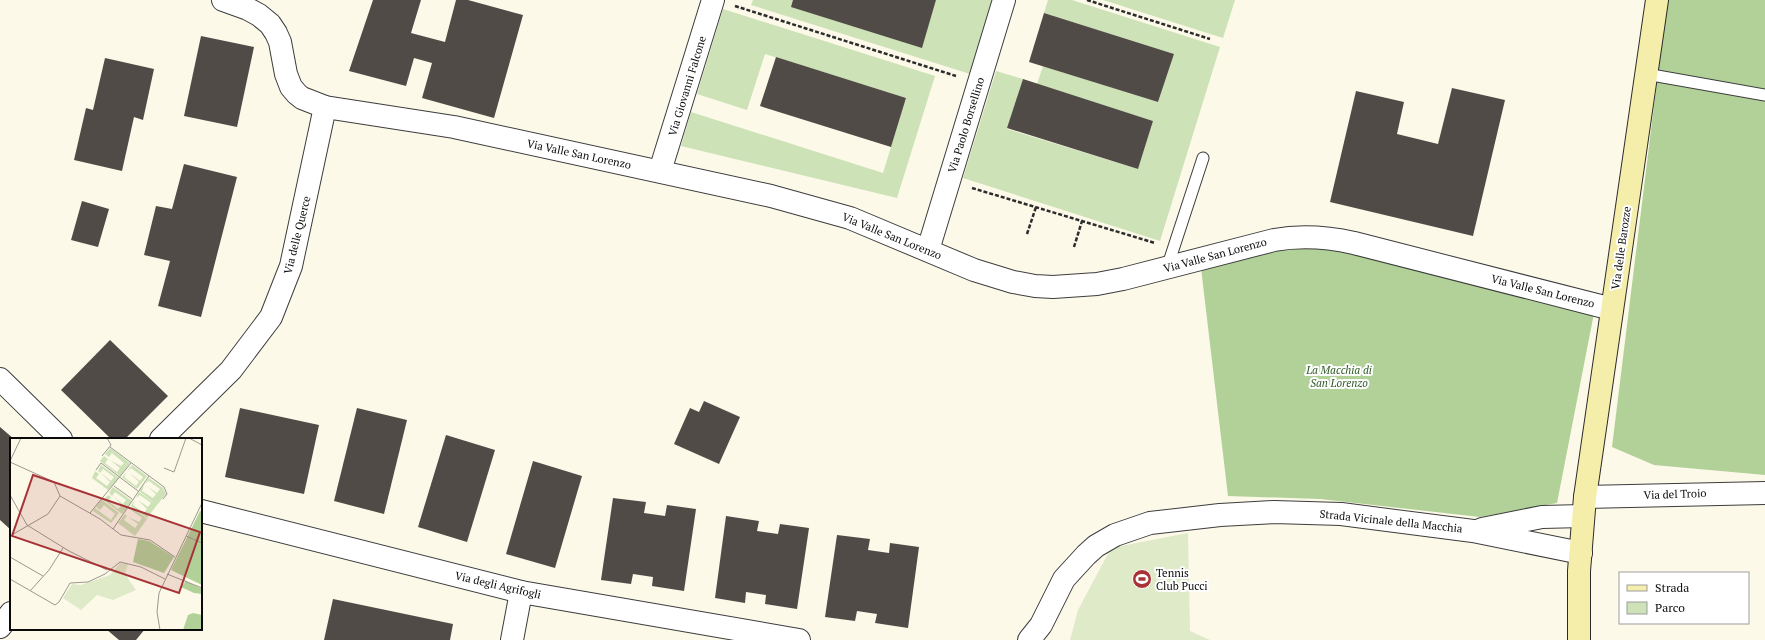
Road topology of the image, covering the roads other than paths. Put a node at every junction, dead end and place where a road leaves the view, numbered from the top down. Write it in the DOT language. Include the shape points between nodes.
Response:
graph roads {
  1 [pos="223,0"];
  2 [pos="1004,0"];
  3 [pos="1656,0"];
  4 [pos="723,2"];
  5 [pos="1646,74"];
  6 [pos="1765,95"];
  7 [pos="325,107"];
  8 [pos="1203,158"];
  9 [pos="660,171"];
  10 [pos="928,250"];
  11 [pos="1160,269"];
  12 [pos="1612,309"];
  13 [pos="0,379"];
  14 [pos="60,438"];
  15 [pos="162,438"];
  16 [pos="1765,493"];
  17 [pos="1584,507"];
  18 [pos="202,511"];
  19 [pos="1473,531"];
  20 [pos="1580,553"];
  21 [pos="520,592"];
  22 [pos="10,614"];
  23 [pos="0,627"];
  24 [pos="512,640"];
  25 [pos="799,640"];
  26 [pos="1030,640"];
  27 [pos="1579,640"];
  1 -- 7 [label="street, Via Valle San Lorenzo" via="248,8 270,24 280,42 291,87 302,98"];
  2 -- 10 [label="street, Via Paolo Borsellino"];
  3 -- 5 [label="main road, Via delle Barozze"];
  4 -- 9 [label="street, Via Giovanni Falcone"];
  5 -- 6 [label="lane"];
  5 -- 12 [label="main road, Via delle Barozze"];
  7 -- 9 [label="street, Via Valle San Lorenzo" via="433,123"];
  7 -- 15 [label="street, Via delle Querce" via="291,266 270,317 232,370"];
  8 -- 11 [label="lane"];
  9 -- 10 [label="street, Via Valle San Lorenzo" via="820,209 850,218"];
  10 -- 11 [label="street, Via Valle San Lorenzo" via="999,279 1035,286 1097,284"];
  11 -- 12 [label="street, Via Valle San Lorenzo" via="1274,240 1323,237"];
  12 -- 17 [label="main road, Via delle Barozze"];
  13 -- 14 [label="street"];
  16 -- 17 [label="street, Via del Troio"];
  17 -- 19 [label="street, Strada Vicinale della Macchia"];
  17 -- 20 [label="main road, Via delle Barozze"];
  18 -- 21 [label="street, Via degli Agrifogli"];
  19 -- 20 [label="street, Strada Vicinale della Macchia"];
  19 -- 26 [label="street, Strada Vicinale della Macchia" via="1341,514 1281,512 1220,515 1138,526 1105,540 1077,564 1064,579 1041,625"];
  20 -- 27 [label="main road, Via delle Barozze"];
  21 -- 24 [label="street"];
  21 -- 25 [label="street, Via degli Agrifogli"];
  22 -- 23 [label="street"];
}
